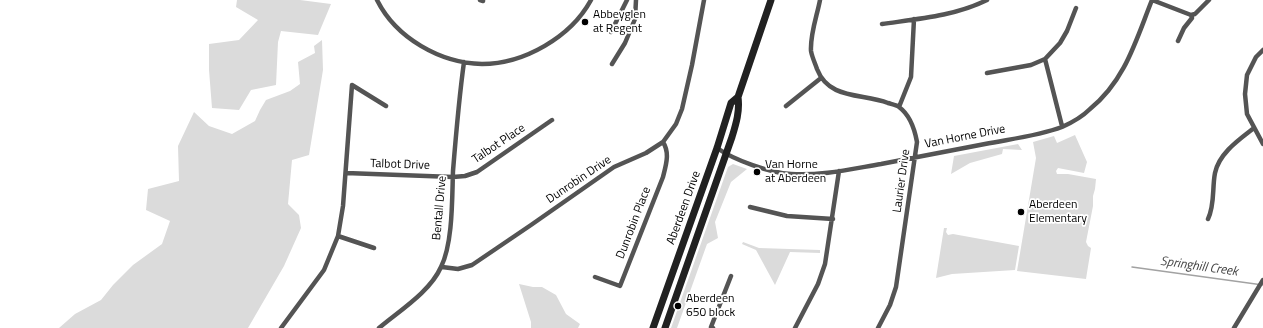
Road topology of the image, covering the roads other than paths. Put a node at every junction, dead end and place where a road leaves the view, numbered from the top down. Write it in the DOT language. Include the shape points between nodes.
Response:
graph roads {
  1 [pos="377,0"];
  2 [pos="591,0"];
  3 [pos="627,0"];
  4 [pos="636,0"];
  5 [pos="704,0"];
  6 [pos="771,0"];
  7 [pos="820,0"];
  8 [pos="987,0"];
  9 [pos="1152,0"];
  10 [pos="1209,0"];
  11 [pos="1076,8"];
  12 [pos="1191,15"];
  13 [pos="914,19"];
  14 [pos="882,24"];
  15 [pos="611,32"];
  16 [pos="1178,41"];
  17 [pos="1263,50"];
  18 [pos="1045,59"];
  19 [pos="464,62"];
  20 [pos="612,64"];
  21 [pos="987,73"];
  22 [pos="821,78"];
  23 [pos="738,96"];
  24 [pos="386,106"];
  25 [pos="786,106"];
  26 [pos="899,107"];
  27 [pos="552,120"];
  28 [pos="1062,126"];
  29 [pos="1254,128"];
  30 [pos="662,142"];
  31 [pos="1263,144"];
  32 [pos="717,148"];
  33 [pos="726,154"];
  34 [pos="916,157"];
  35 [pos="840,171"];
  36 [pos="346,173"];
  37 [pos="453,177"];
  38 [pos="750,208"];
  39 [pos="832,219"];
  40 [pos="1208,219"];
  41 [pos="338,236"];
  42 [pos="374,248"];
  43 [pos="442,267"];
  44 [pos="731,276"];
  45 [pos="595,277"];
  46 [pos="1263,280"];
  47 [pos="385,323"];
  48 [pos="281,328"];
  49 [pos="379,328"];
  50 [pos="389,328"];
  51 [pos="652,328"];
  52 [pos="665,328"];
  53 [pos="713,328"];
  54 [pos="795,328"];
  55 [pos="878,328"];
  56 [pos="1234,328"];
  1 -- 19 [label="street" via="390,21 403,34 434,52"];
  2 -- 19 [label="street" via="579,18 560,37 538,50 505,61 483,64"];
  3 -- 15 [label="street"];
  4 -- 20 [label="street" via="635,19 626,43"];
  5 -- 30 [label="street, Dunrobin Drive" via="682,109 676,124"];
  6 -- 23 [label="main road, Aberdeen Drive"];
  7 -- 22 [label="street" via="811,53"];
  8 -- 13 [label="street" via="972,8"];
  9 -- 12 [label="street"];
  9 -- 28 [label="street, Van Horne Drive" via="1123,71 1115,83 1089,110"];
  10 -- 12 [label="street"];
  11 -- 18 [label="street" via="1060,43"];
  12 -- 16 [label="street" via="1192,18"];
  13 -- 14 [label="street"];
  13 -- 26 [label="street" via="912,77"];
  17 -- 29 [label="street" via="1256,57 1248,75 1247,114"];
  18 -- 21 [label="street" via="1031,65"];
  18 -- 28 [label="street"];
  19 -- 37 [label="street, Bentall Drive"];
  22 -- 25 [label="street"];
  22 -- 26 [label="street" via="837,90 852,96 880,100"];
  23 -- 32 [label="main road, Aberdeen Drive" via="732,103"];
  23 -- 33 [label="main road, Aberdeen Drive" via="737,122"];
  24 -- 36 [label="street" via="352,85"];
  26 -- 34 [label="street, Laurier Drive" via="915,130 918,142"];
  27 -- 37 [label="street, Talbot Place" via="477,172"];
  28 -- 34 [label="street, Van Horne Drive"];
  29 -- 31 [label="street"];
  29 -- 40 [label="street" via="1234,144 1215,171"];
  30 -- 43 [label="street, Dunrobin Drive" via="646,153 614,167 472,265 458,269"];
  30 -- 45 [label="street, Dunrobin Place" via="667,148 663,177 620,286"];
  32 -- 33 [label="street, Van Horne Drive"];
  32 -- 51 [label="main road, Aberdeen Drive"];
  33 -- 35 [label="street, Van Horne Drive" via="770,171 789,174 812,175"];
  33 -- 52 [label="main road, Aberdeen Drive"];
  34 -- 35 [label="street, Van Horne Drive"];
  34 -- 55 [label="street, Laurier Drive" via="896,287"];
  35 -- 39 [label="street"];
  36 -- 37 [label="street, Talbot Drive"];
  36 -- 41 [label="street"];
  37 -- 43 [label="street, Bentall Drive" via="449,241"];
  38 -- 39 [label="street" via="786,216"];
  39 -- 54 [label="street" via="828,252 822,273"];
  41 -- 42 [label="street"];
  41 -- 48 [label="street" via="324,270"];
  43 -- 47 [label="street, Bentall Drive" via="414,299"];
  44 -- 53 [label="street" via="711,327"];
  46 -- 56 [label="street"];
  47 -- 49 [label="street, Bentall Drive"];
  47 -- 50 [label="street"];
}
